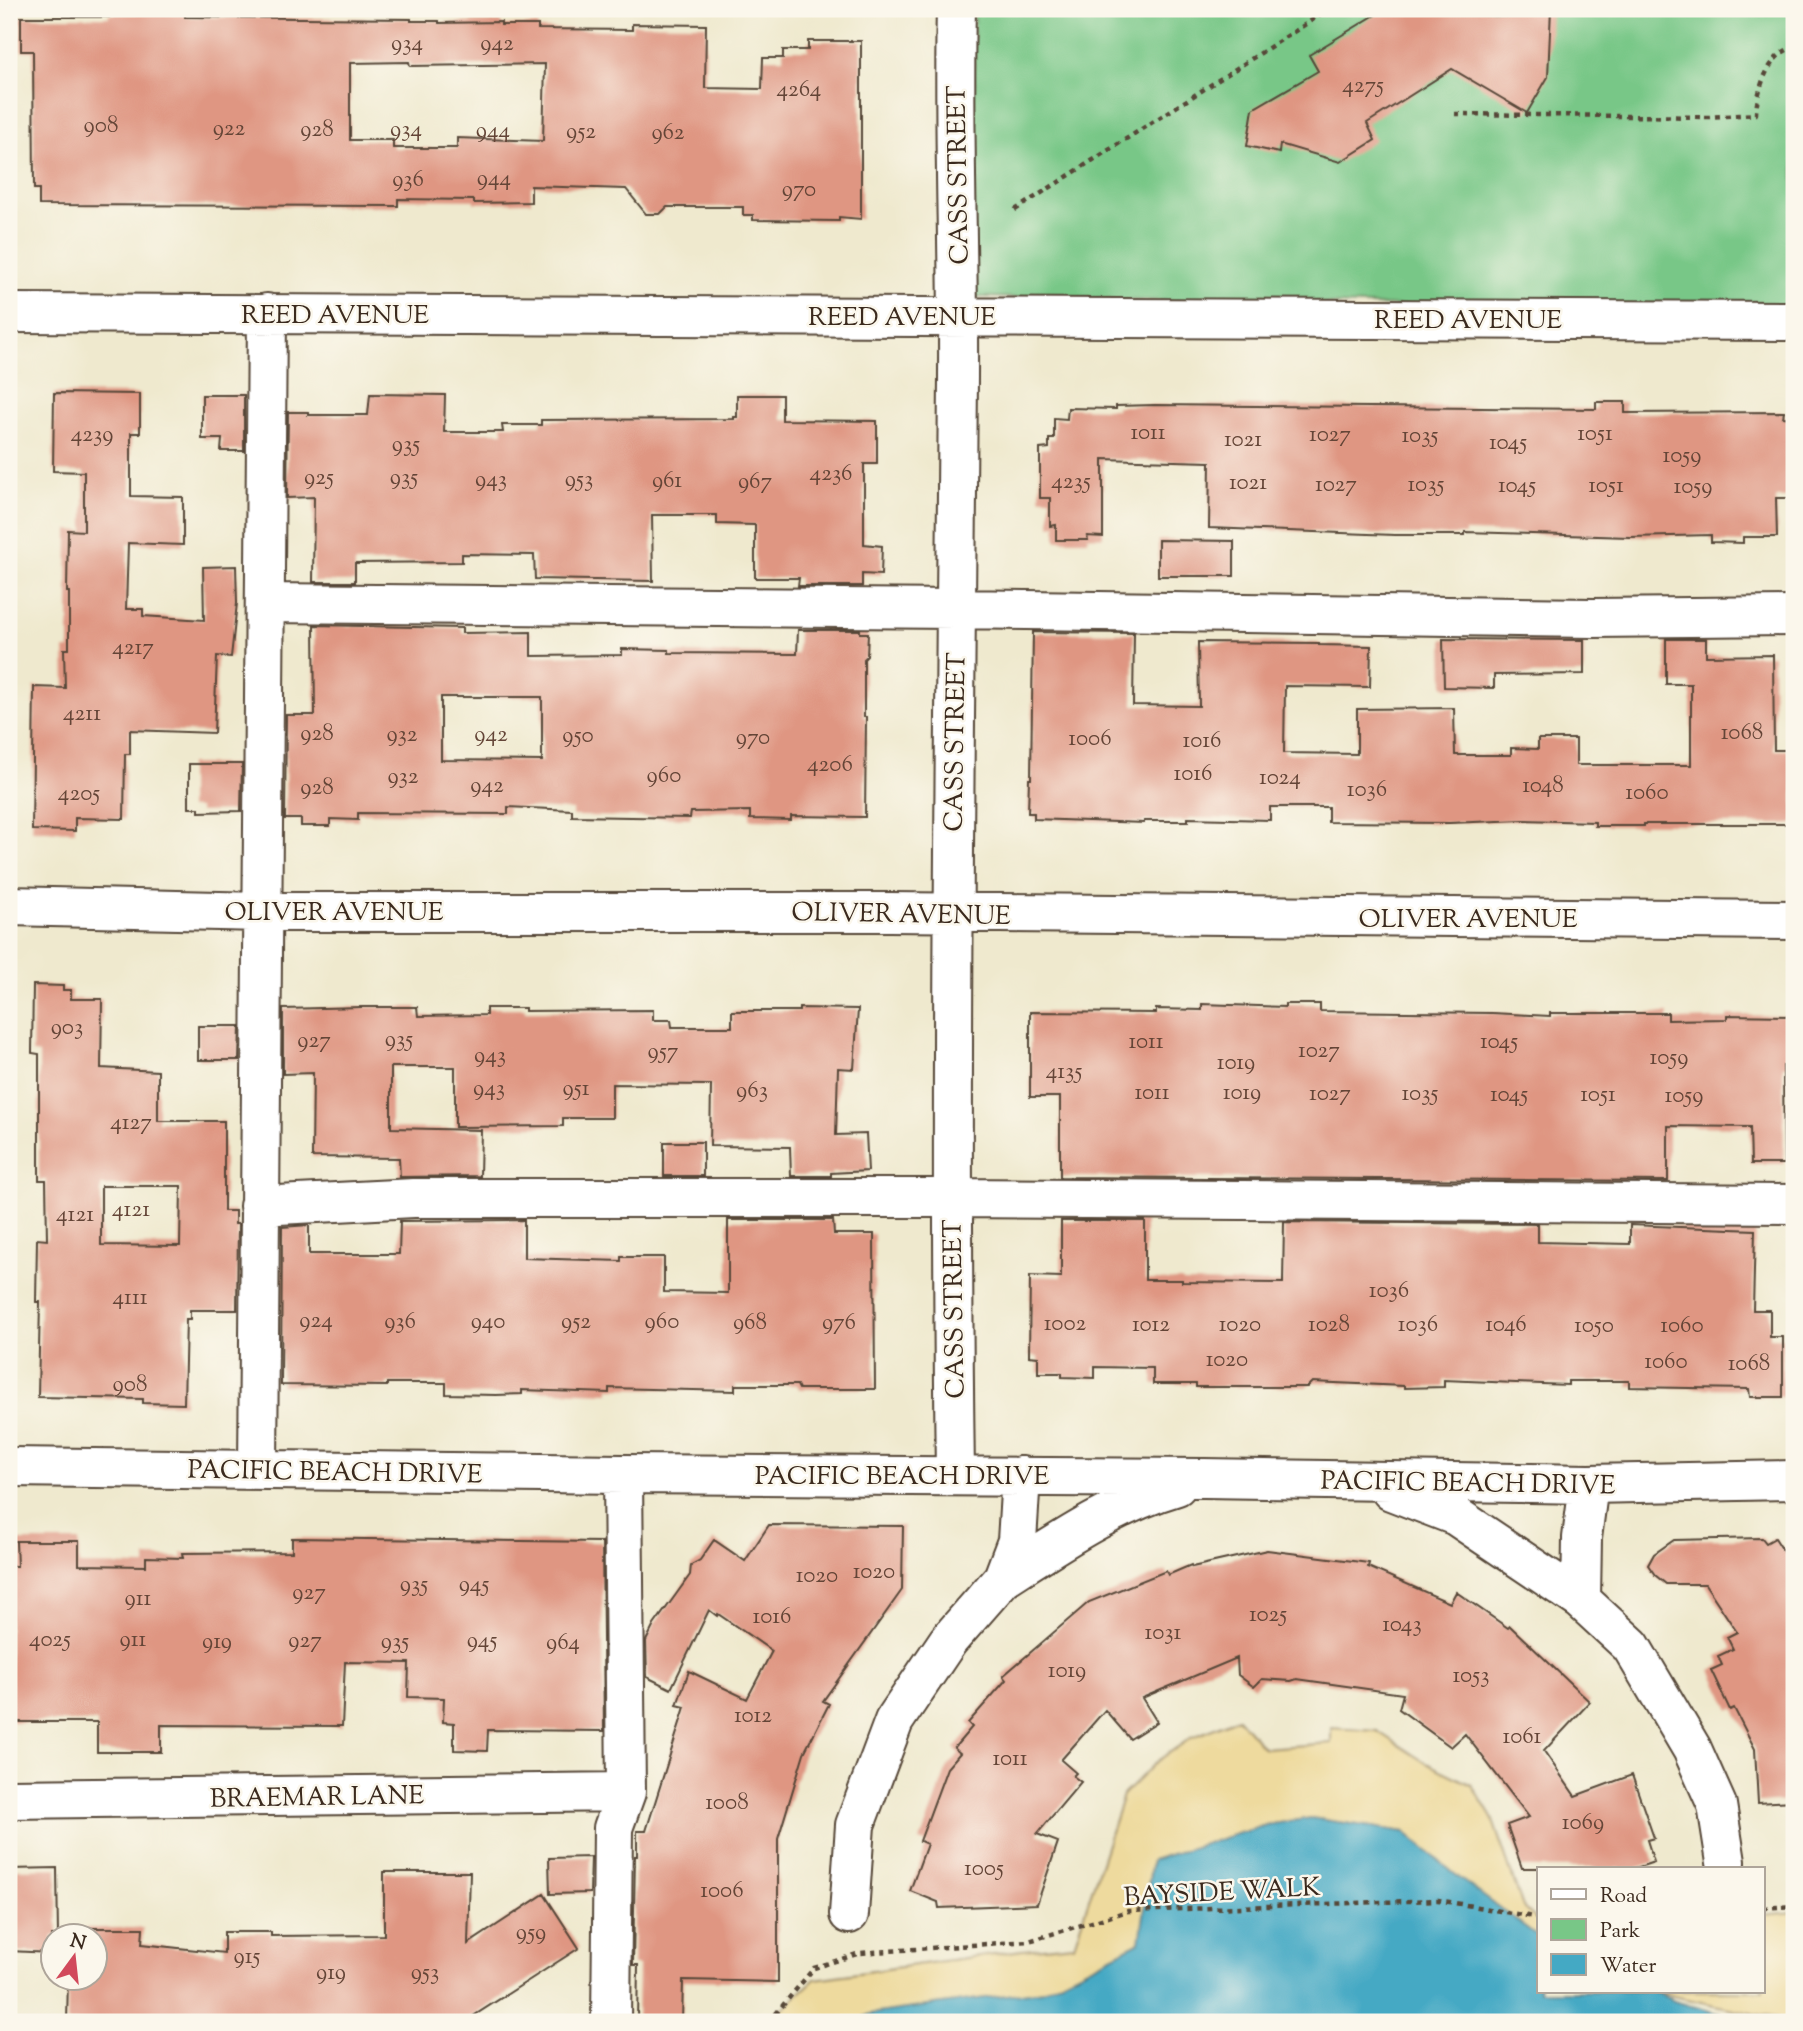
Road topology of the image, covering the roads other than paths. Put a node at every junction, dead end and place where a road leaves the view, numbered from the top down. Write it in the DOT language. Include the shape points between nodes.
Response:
graph roads {
  1 [pos="956,9"];
  2 [pos="9,313"];
  3 [pos="267,313"];
  4 [pos="958,317"];
  5 [pos="1794,321"];
  6 [pos="265,603"];
  7 [pos="956,609"];
  8 [pos="1794,617"];
  9 [pos="9,906"];
  10 [pos="261,912"];
  11 [pos="952,913"];
  12 [pos="1794,920"];
  13 [pos="952,1198"];
  14 [pos="1794,1204"];
  15 [pos="259,1206"];
  16 [pos="9,1466"];
  17 [pos="258,1469"];
  18 [pos="623,1474"];
  19 [pos="955,1475"];
  20 [pos="1021,1476"];
  21 [pos="1204,1478"];
  22 [pos="1359,1480"];
  23 [pos="1794,1480"];
  24 [pos="1589,1484"];
  25 [pos="1003,1578"];
  26 [pos="1581,1600"];
  27 [pos="626,1793"];
  28 [pos="9,1799"];
  29 [pos="1726,1861"];
  30 [pos="849,1914"];
  31 [pos="611,2022"];
  1 -- 4 [label="street, CASS STREET"];
  2 -- 3 [label="street, REED AVENUE"];
  3 -- 4 [label="street, REED AVENUE"];
  3 -- 6 [label="street"];
  4 -- 5 [label="street, REED AVENUE"];
  4 -- 7 [label="street, CASS STREET"];
  6 -- 7 [label="street"];
  6 -- 10 [label="street"];
  7 -- 8 [label="street"];
  7 -- 11 [label="street, CASS STREET"];
  9 -- 10 [label="street, OLIVER AVENUE"];
  10 -- 11 [label="street, OLIVER AVENUE"];
  10 -- 15 [label="street"];
  11 -- 12 [label="street, OLIVER AVENUE"];
  11 -- 13 [label="street, CASS STREET"];
  13 -- 14 [label="street"];
  13 -- 15 [label="street" via="414,1198"];
  13 -- 19 [label="street, CASS STREET"];
  15 -- 17 [label="street"];
  16 -- 17 [label="street, PACIFIC BEACH DRIVE"];
  17 -- 18 [label="street, PACIFIC BEACH DRIVE"];
  18 -- 19 [label="street, PACIFIC BEACH DRIVE"];
  18 -- 27 [label="street"];
  19 -- 20 [label="street, PACIFIC BEACH DRIVE"];
  20 -- 21 [label="street, PACIFIC BEACH DRIVE"];
  20 -- 25 [label="street" via="1017,1541"];
  21 -- 22 [label="street, PACIFIC BEACH DRIVE"];
  21 -- 25 [label="street" via="1147,1495 1090,1523"];
  22 -- 24 [label="street, PACIFIC BEACH DRIVE"];
  22 -- 26 [label="street" via="1456,1516"];
  23 -- 24 [label="street, PACIFIC BEACH DRIVE"];
  24 -- 26 [label="street"];
  25 -- 30 [label="street" via="948,1641 894,1721 855,1825"];
  26 -- 29 [label="street" via="1631,1646 1692,1749 1717,1805"];
  27 -- 28 [label="street, BRAEMAR LANE"];
  27 -- 31 [label="street" via="612,1828"];
}
